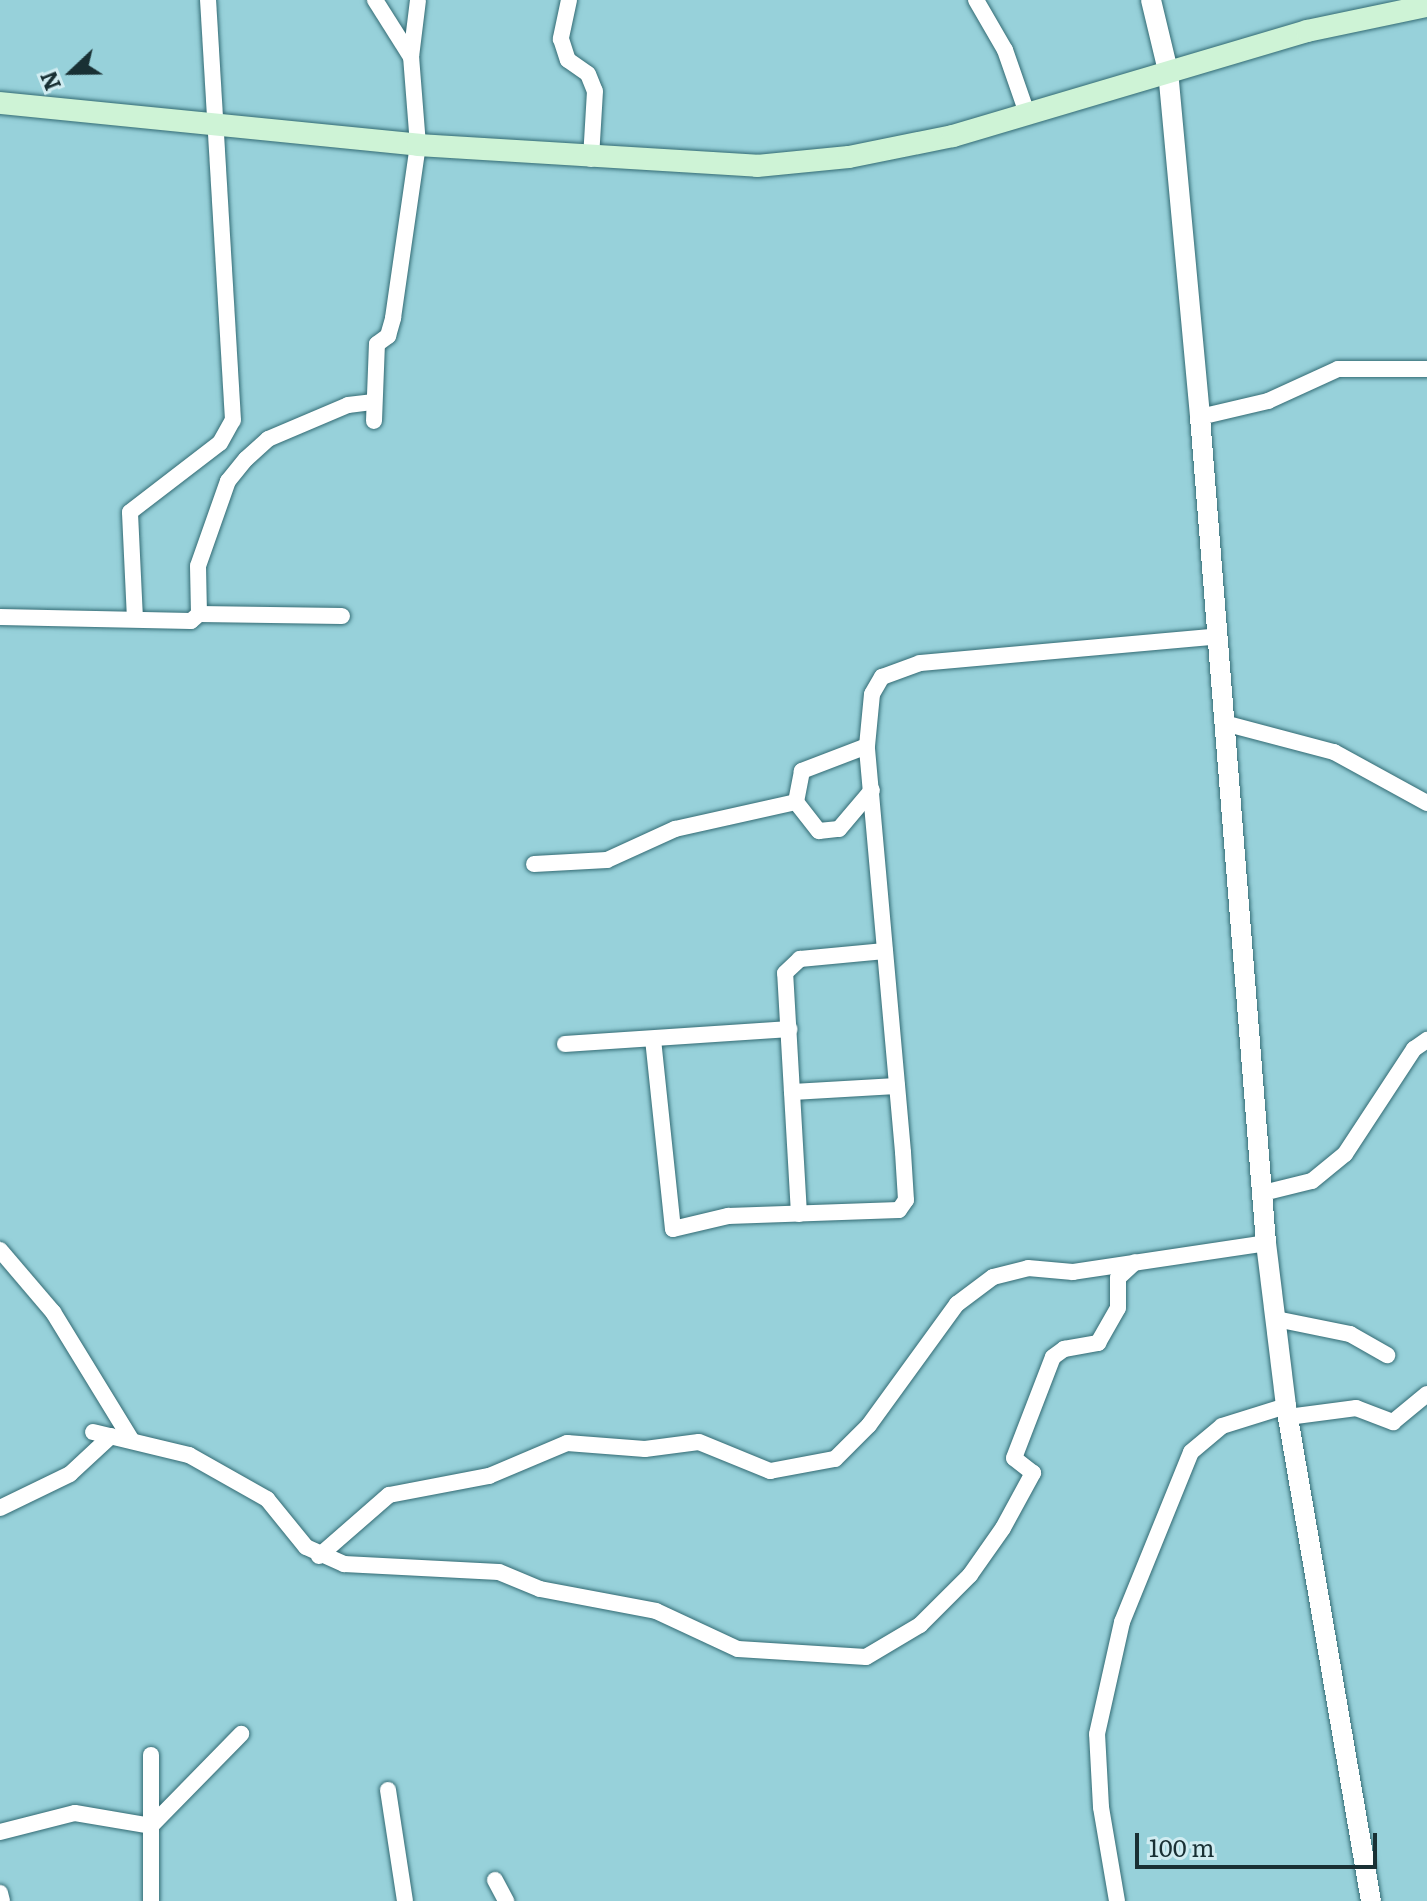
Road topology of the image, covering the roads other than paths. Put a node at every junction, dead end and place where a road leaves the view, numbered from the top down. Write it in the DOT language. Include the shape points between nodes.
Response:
graph roads {
  1 [pos="208,0"];
  2 [pos="375,0"];
  3 [pos="418,0"];
  4 [pos="569,0"];
  5 [pos="976,0"];
  6 [pos="1151,0"];
  7 [pos="1427,6"];
  8 [pos="1384,8"];
  9 [pos="411,57"];
  10 [pos="1168,71"];
  11 [pos="0,103"];
  12 [pos="1027,113"];
  13 [pos="217,128"];
  14 [pos="418,145"];
  15 [pos="591,159"];
  16 [pos="1427,369"];
  17 [pos="374,402"];
  18 [pos="1200,417"];
  19 [pos="374,421"];
  20 [pos="226,437"];
  21 [pos="246,459"];
  22 [pos="199,614"];
  23 [pos="342,616"];
  24 [pos="0,617"];
  25 [pos="135,619"];
  26 [pos="1214,637"];
  27 [pos="1224,723"];
  28 [pos="867,746"];
  29 [pos="872,790"];
  30 [pos="796,802"];
  31 [pos="1427,803"];
  32 [pos="534,864"];
  33 [pos="885,951"];
  34 [pos="789,1029"];
  35 [pos="653,1039"];
  36 [pos="1427,1040"];
  37 [pos="565,1044"];
  38 [pos="897,1086"];
  39 [pos="792,1092"];
  40 [pos="1263,1193"];
  41 [pos="799,1214"];
  42 [pos="1266,1243"];
  43 [pos="0,1250"];
  44 [pos="1135,1262"];
  45 [pos="1276,1319"];
  46 [pos="1387,1355"];
  47 [pos="1427,1394"];
  48 [pos="1287,1411"];
  49 [pos="93,1432"];
  50 [pos="111,1436"];
  51 [pos="132,1441"];
  52 [pos="0,1508"];
  53 [pos="319,1556"];
  54 [pos="241,1734"];
  55 [pos="151,1755"];
  56 [pos="388,1790"];
  57 [pos="151,1826"];
  58 [pos="0,1832"];
  59 [pos="495,1880"];
  60 [pos="0,1893"];
  61 [pos="2,1901"];
  62 [pos="151,1901"];
  63 [pos="405,1901"];
  64 [pos="506,1901"];
  65 [pos="1117,1901"];
  66 [pos="1371,1901"];
  1 -- 13 [label="street"];
  2 -- 9 [label="street"];
  3 -- 9 [label="street"];
  4 -- 15 [label="street" via="561,39 568,60 588,74 595,91"];
  5 -- 12 [label="street" via="1005,50"];
  6 -- 10 [label="street"];
  7 -- 8 [label="main road"];
  8 -- 10 [label="main road"];
  9 -- 14 [label="street"];
  10 -- 12 [label="main road"];
  10 -- 18 [label="street"];
  11 -- 13 [label="main road"];
  12 -- 15 [label="main road" via="849,157 757,166"];
  13 -- 14 [label="main road"];
  13 -- 20 [label="street" via="233,420"];
  14 -- 15 [label="main road"];
  14 -- 17 [label="street" via="393,318 388,336 377,344"];
  16 -- 18 [label="street" via="1338,369 1268,401"];
  17 -- 19 [label="street"];
  17 -- 21 [label="street" via="348,405 268,439"];
  18 -- 26 [label="street"];
  20 -- 21 [label="street"];
  20 -- 25 [label="street" via="130,512"];
  21 -- 22 [label="street" via="228,481 198,566"];
  22 -- 23 [label="street"];
  22 -- 25 [label="street" via="191,621"];
  24 -- 25 [label="street"];
  26 -- 27 [label="street"];
  26 -- 28 [label="street" via="899,668 882,677 872,694"];
  27 -- 31 [label="street" via="1334,752"];
  27 -- 40 [label="street"];
  28 -- 29 [label="street"];
  28 -- 30 [label="street" via="816,761 802,771"];
  29 -- 30 [label="street" via="839,829 819,831"];
  29 -- 33 [label="street"];
  30 -- 32 [label="street" via="675,829 607,860"];
  33 -- 34 [label="street" via="789,964"];
  33 -- 38 [label="street"];
  34 -- 35 [label="street"];
  34 -- 39 [label="street"];
  35 -- 37 [label="street"];
  35 -- 41 [label="street" via="673,1229 728,1216"];
  36 -- 40 [label="street" via="1414,1049 1345,1154 1312,1181"];
  38 -- 39 [label="street"];
  38 -- 41 [label="street" via="906,1200 899,1210"];
  39 -- 41 [label="street"];
  40 -- 42 [label="street"];
  42 -- 44 [label="street"];
  42 -- 45 [label="street"];
  43 -- 51 [label="street" via="53,1312"];
  44 -- 53 [label="street" via="1073,1272 1028,1268 993,1277 957,1304 869,1425 835,1459 770,1471 699,1442 645,1449 567,1443 489,1476 389,1495"];
  44 -- 53 [label="street" via="1118,1278 1118,1308 1098,1343 1064,1349 1053,1357 1014,1458 1033,1473 1003,1528 950,1595 879,1654 854,1658 738,1649 656,1611 540,1589 499,1572 344,1564"];
  45 -- 46 [label="street" via="1350,1334"];
  45 -- 48 [label="street"];
  47 -- 48 [label="street" via="1393,1422 1356,1408"];
  48 -- 65 [label="street" via="1222,1426 1191,1452 1122,1622 1097,1734 1101,1807"];
  48 -- 66 [label="street"];
  49 -- 50 [label="street"];
  50 -- 51 [label="street"];
  50 -- 52 [label="street" via="70,1474"];
  51 -- 53 [label="street" via="189,1455 267,1499"];
  54 -- 57 [label="street"];
  55 -- 57 [label="street"];
  56 -- 63 [label="street"];
  57 -- 58 [label="street" via="75,1813"];
  57 -- 62 [label="street"];
  59 -- 64 [label="street"];
  60 -- 61 [label="street"];
}
